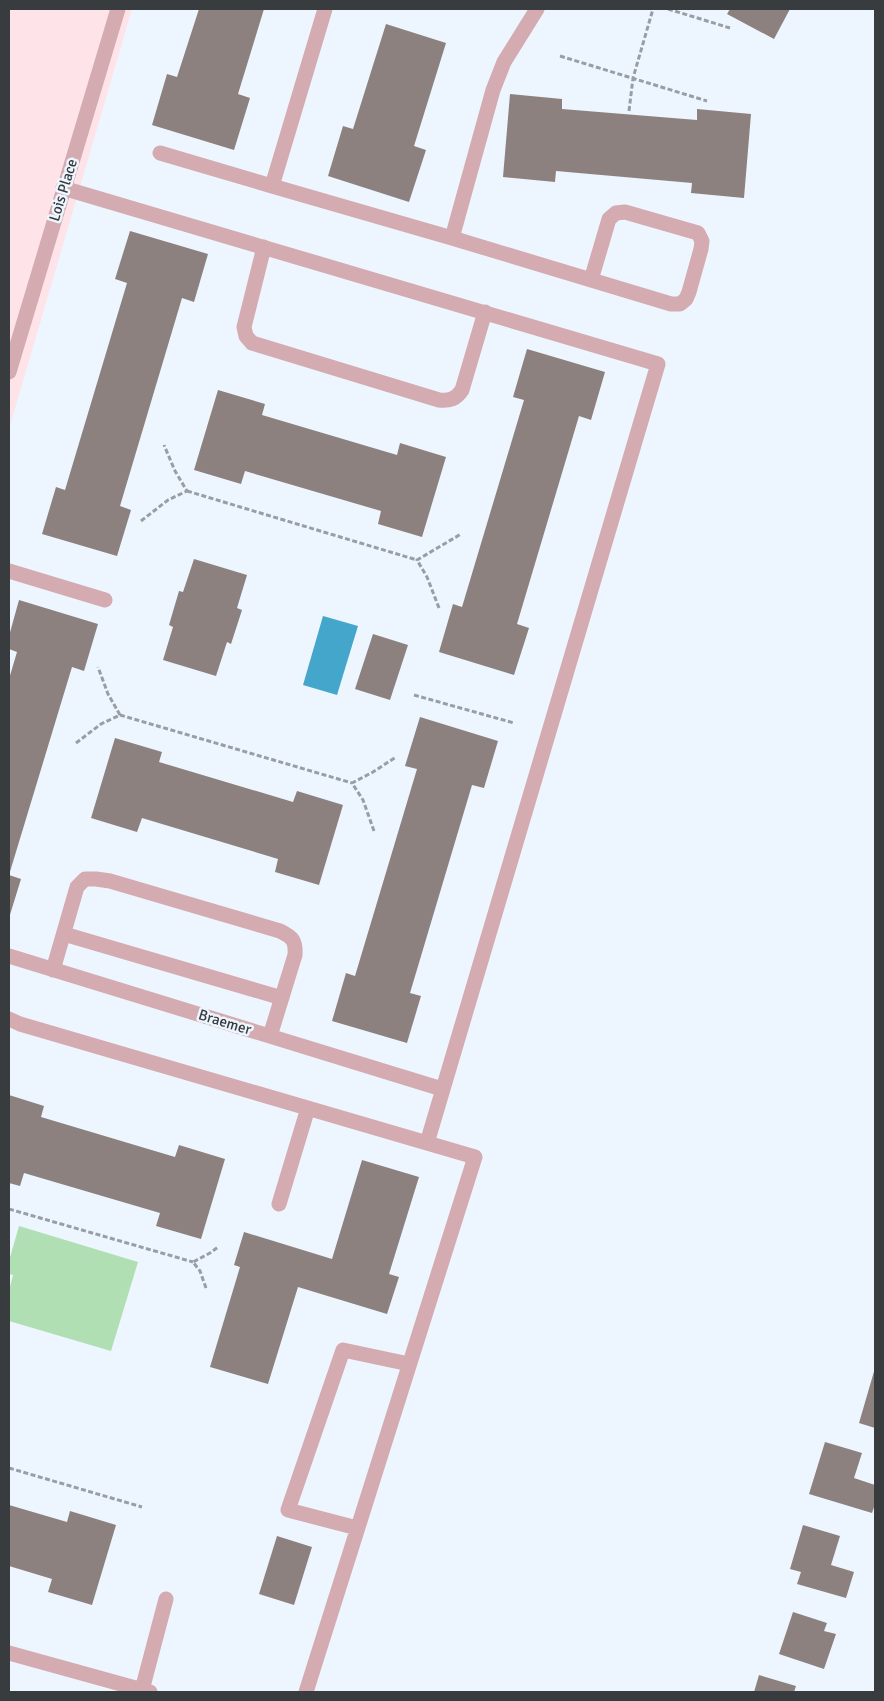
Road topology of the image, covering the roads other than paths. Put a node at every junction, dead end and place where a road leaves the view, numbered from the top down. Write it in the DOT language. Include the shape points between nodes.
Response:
graph roads {
  1 [pos="118,9"];
  2 [pos="325,9"];
  3 [pos="536,9"];
  4 [pos="160,152"];
  5 [pos="272,186"];
  6 [pos="63,188"];
  7 [pos="452,238"];
  8 [pos="264,248"];
  9 [pos="592,280"];
  10 [pos="485,312"];
  11 [pos="9,372"];
  12 [pos="9,571"];
  13 [pos="106,600"];
  14 [pos="64,934"];
  15 [pos="9,956"];
  16 [pos="53,970"];
  17 [pos="282,998"];
  18 [pos="9,1019"];
  19 [pos="270,1036"];
  20 [pos="442,1089"];
  21 [pos="308,1108"];
  22 [pos="427,1143"];
  23 [pos="279,1204"];
  24 [pos="409,1364"];
  25 [pos="357,1528"];
  26 [pos="166,1599"];
  27 [pos="9,1653"];
  28 [pos="146,1691"];
  29 [pos="306,1692"];
  1 -- 6 [label="street, Lois Place"];
  2 -- 5 [label="street"];
  3 -- 7 [label="street" via="504,62 493,90"];
  4 -- 5 [label="street"];
  5 -- 7 [label="street"];
  6 -- 8 [label="street"];
  6 -- 11 [label="street, Lois Place"];
  7 -- 9 [label="street"];
  8 -- 10 [label="street"];
  8 -- 10 [label="street" via="244,327 252,343 430,397 448,401 462,390"];
  9 -- 9 [label="street" via="680,304 689,292 702,241 698,234 625,212 616,213 609,219"];
  10 -- 20 [label="street" via="658,364"];
  12 -- 13 [label="street"];
  14 -- 16 [label="street"];
  14 -- 17 [label="street"];
  14 -- 17 [label="street" via="77,887 85,879 110,881 291,936 296,946 295,955"];
  15 -- 16 [label="street, Braemer"];
  16 -- 19 [label="street, Braemer"];
  17 -- 19 [label="street"];
  18 -- 21 [label="street"];
  19 -- 20 [label="street, Braemer"];
  20 -- 22 [label="street"];
  21 -- 22 [label="street"];
  21 -- 23 [label="street"];
  22 -- 24 [label="street" via="474,1157"];
  24 -- 25 [label="street"];
  24 -- 25 [label="street" via="343,1350 288,1510"];
  25 -- 29 [label="street"];
  26 -- 28 [label="street"];
  27 -- 28 [label="street"];
}
